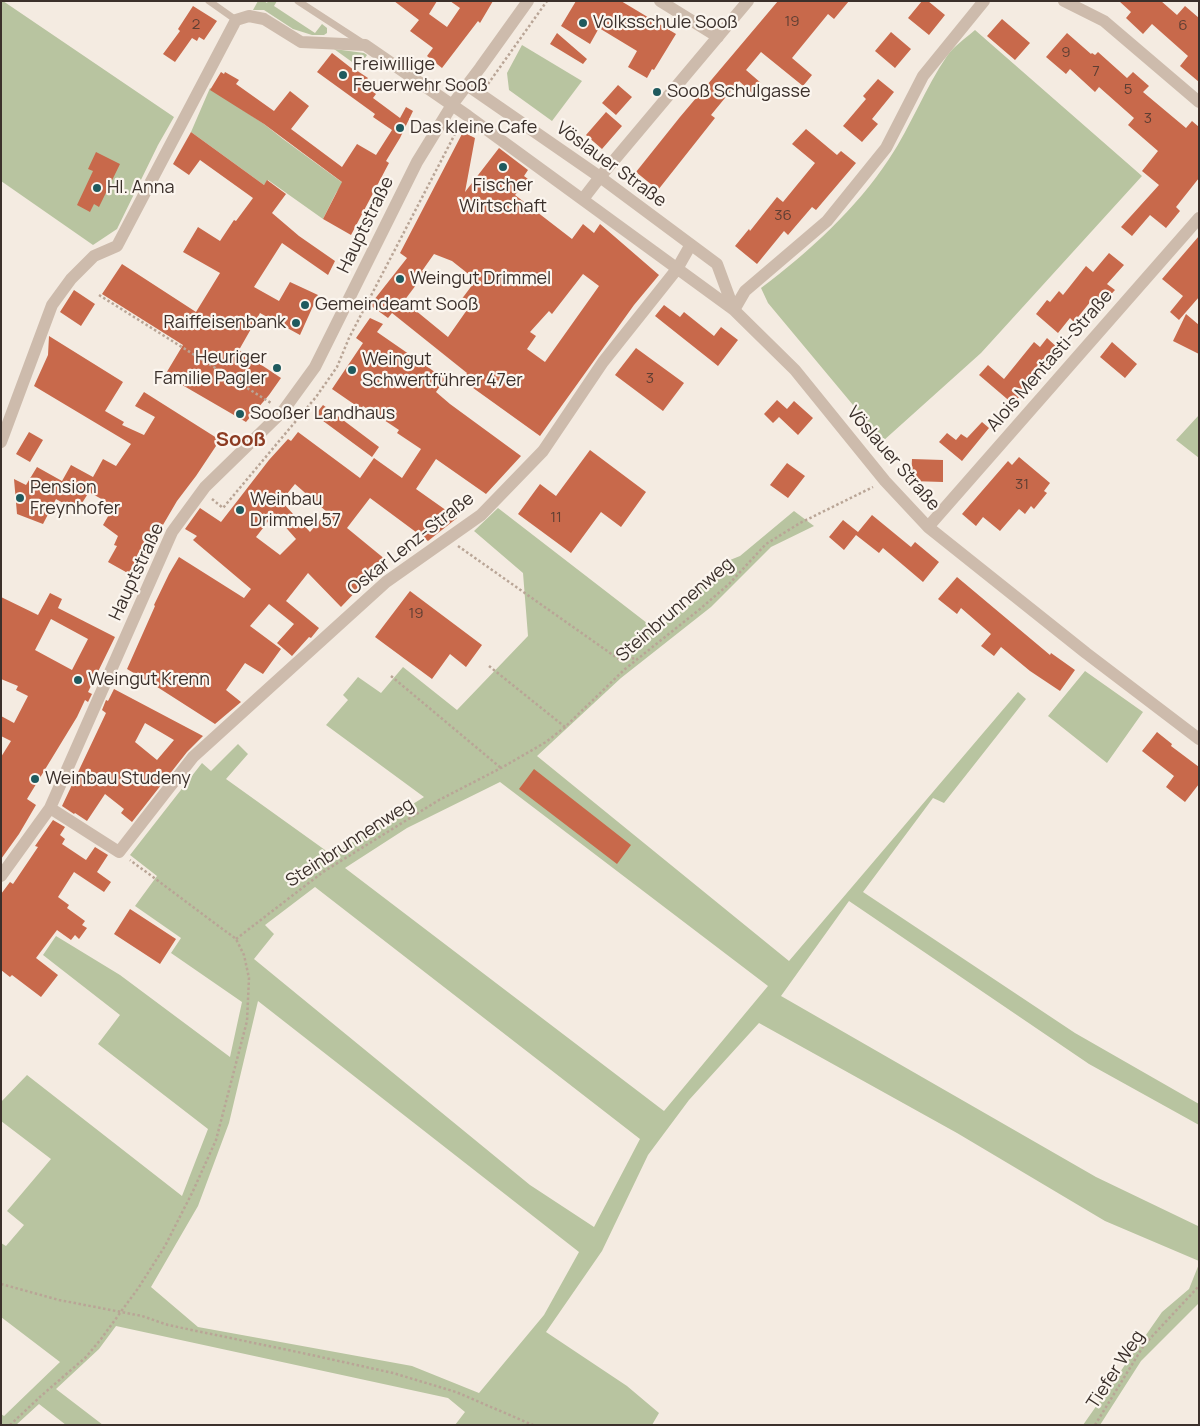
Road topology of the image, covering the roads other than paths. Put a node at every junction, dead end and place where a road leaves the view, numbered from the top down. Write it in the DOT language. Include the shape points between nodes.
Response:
graph roads {
  1 [pos="209,1"];
  2 [pos="298,1"];
  3 [pos="528,1"];
  4 [pos="660,1"];
  5 [pos="748,1"];
  6 [pos="1064,1"];
  7 [pos="986,2"];
  8 [pos="236,20"];
  9 [pos="718,37"];
  10 [pos="366,45"];
  11 [pos="467,85"];
  12 [pos="1199,102"];
  13 [pos="452,105"];
  14 [pos="600,177"];
  15 [pos="583,199"];
  16 [pos="1199,218"];
  17 [pos="690,246"];
  18 [pos="676,269"];
  19 [pos="734,310"];
  20 [pos="1,442"];
  21 [pos="928,527"];
  22 [pos="1199,739"];
  23 [pos="50,808"];
  24 [pos="2,875"];
  1 -- 8 [label="lane"];
  2 -- 10 [label="lane"];
  3 -- 11 [label="street, Hauptstraße"];
  4 -- 9 [label="street"];
  5 -- 9 [label="street"];
  6 -- 12 [label="street" via="1104,21"];
  7 -- 19 [label="street" via="923,76 886,148 826,221 744,291"];
  8 -- 10 [label="street" via="249,16 264,19 302,42"];
  8 -- 20 [label="street" via="117,246 94,256 52,305"];
  9 -- 14 [label="street"];
  10 -- 13 [label="street, Vöslauer Straße"];
  11 -- 13 [label="street, Hauptstraße"];
  11 -- 14 [label="street, Vöslauer Straße"];
  13 -- 15 [label="street, Vöslauer Straße"];
  13 -- 23 [label="street, Hauptstraße" via="417,162 314,367 283,411 205,486 172,532"];
  14 -- 15 [label="street"];
  14 -- 17 [label="street, Vöslauer Straße"];
  15 -- 18 [label="street, Vöslauer Straße"];
  16 -- 21 [label="street, Alois Mentasti-Straße"];
  17 -- 18 [label="street, Oskar Lenz-Straße"];
  17 -- 19 [label="street, Vöslauer Straße" via="716,264"];
  18 -- 19 [label="street, Vöslauer Straße"];
  18 -- 23 [label="street, Oskar Lenz-Straße" via="602,362 543,451 481,515 386,582 193,757 118,852"];
  19 -- 21 [label="street, Vöslauer Straße" via="796,370 885,481"];
  21 -- 22 [label="street, Vöslauer Straße"];
  23 -- 24 [label="street, Hauptstraße"];
}
